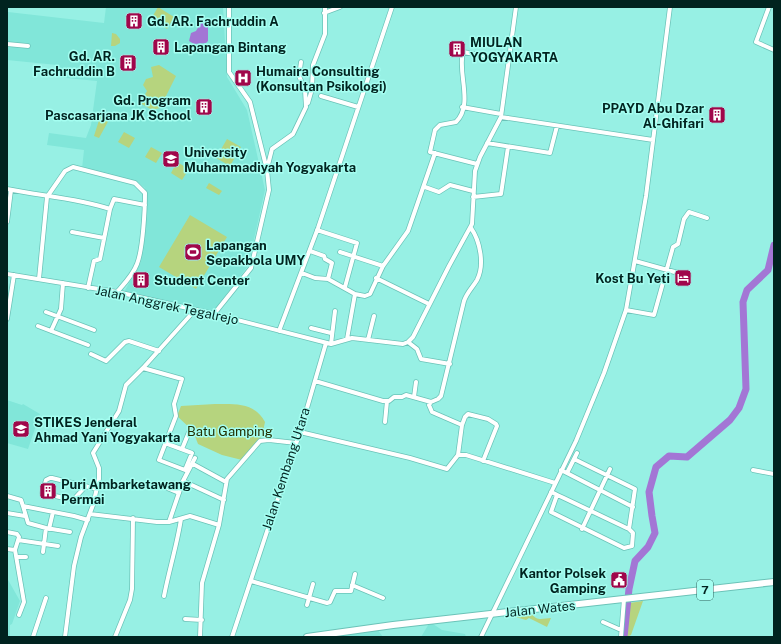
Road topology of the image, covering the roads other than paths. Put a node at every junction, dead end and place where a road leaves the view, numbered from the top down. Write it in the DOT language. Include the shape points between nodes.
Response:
graph roads {
  1 [pos="229,7"];
  2 [pos="325,7"];
  3 [pos="340,7"];
  4 [pos="392,7"];
  5 [pos="516,7"];
  6 [pos="670,7"];
  7 [pos="769,7"];
  8 [pos="324,15"];
  9 [pos="7,44"];
  10 [pos="28,46"];
  11 [pos="774,50"];
  12 [pos="509,60"];
  13 [pos="301,62"];
  14 [pos="321,96"];
  15 [pos="306,107"];
  16 [pos="358,107"];
  17 [pos="462,107"];
  18 [pos="501,116"];
  19 [pos="557,126"];
  20 [pos="653,140"];
  21 [pos="487,143"];
  22 [pos="508,147"];
  23 [pos="435,153"];
  24 [pos="477,164"];
  25 [pos="267,170"];
  26 [pos="425,187"];
  27 [pos="9,189"];
  28 [pos="473,191"];
  29 [pos="47,197"];
  30 [pos="473,197"];
  31 [pos="145,205"];
  32 [pos="110,209"];
  33 [pos="706,218"];
  34 [pos="7,222"];
  35 [pos="471,228"];
  36 [pos="317,230"];
  37 [pos="72,232"];
  38 [pos="104,238"];
  39 [pos="310,251"];
  40 [pos="340,252"];
  41 [pos="354,257"];
  42 [pos="635,262"];
  43 [pos="383,266"];
  44 [pos="666,270"];
  45 [pos="302,273"];
  46 [pos="7,274"];
  47 [pos="14,275"];
  48 [pos="689,276"];
  49 [pos="328,278"];
  50 [pos="376,278"];
  51 [pos="39,279"];
  52 [pos="63,283"];
  53 [pos="345,287"];
  54 [pos="88,288"];
  55 [pos="117,292"];
  56 [pos="355,294"];
  57 [pos="429,304"];
  58 [pos="195,310"];
  59 [pos="626,310"];
  60 [pos="335,311"];
  61 [pos="46,312"];
  62 [pos="214,314"];
  63 [pos="58,316"];
  64 [pos="374,316"];
  65 [pos="7,319"];
  66 [pos="38,326"];
  67 [pos="311,328"];
  68 [pos="94,330"];
  69 [pos="51,331"];
  70 [pos="279,331"];
  71 [pos="332,333"];
  72 [pos="347,339"];
  73 [pos="368,340"];
  74 [pos="408,342"];
  75 [pos="326,343"];
  76 [pos="331,344"];
  77 [pos="88,345"];
  78 [pos="159,351"];
  79 [pos="91,354"];
  80 [pos="450,364"];
  81 [pos="143,368"];
  82 [pos="315,381"];
  83 [pos="416,382"];
  84 [pos="414,397"];
  85 [pos="388,401"];
  86 [pos="431,402"];
  87 [pos="385,422"];
  88 [pos="462,425"];
  89 [pos="189,432"];
  90 [pos="300,432"];
  91 [pos="296,443"];
  92 [pos="165,444"];
  93 [pos="182,449"];
  94 [pos="577,453"];
  95 [pos="458,456"];
  96 [pos="195,458"];
  97 [pos="574,459"];
  98 [pos="483,461"];
  99 [pos="193,464"];
  100 [pos="610,469"];
  101 [pos="561,470"];
  102 [pos="753,470"];
  103 [pos="567,473"];
  104 [pos="774,474"];
  105 [pos="607,476"];
  106 [pos="183,481"];
  107 [pos="226,482"];
  108 [pos="555,483"];
  109 [pos="86,486"];
  110 [pos="167,488"];
  111 [pos="97,489"];
  112 [pos="600,490"];
  113 [pos="551,492"];
  114 [pos="179,493"];
  115 [pos="557,495"];
  116 [pos="7,496"];
  117 [pos="224,500"];
  118 [pos="23,506"];
  119 [pos="633,507"];
  120 [pos="591,511"];
  121 [pos="53,512"];
  122 [pos="7,513"];
  123 [pos="90,514"];
  124 [pos="25,516"];
  125 [pos="133,518"];
  126 [pos="181,518"];
  127 [pos="88,520"];
  128 [pos="169,522"];
  129 [pos="219,525"];
  130 [pos="48,528"];
  131 [pos="582,528"];
  132 [pos="629,529"];
  133 [pos="7,532"];
  134 [pos="70,532"];
  135 [pos="18,540"];
  136 [pos="43,544"];
  137 [pos="58,546"];
  138 [pos="7,549"];
  139 [pos="15,550"];
  140 [pos="43,552"];
  141 [pos="17,557"];
  142 [pos="26,557"];
  143 [pos="355,574"];
  144 [pos="251,581"];
  145 [pos="774,582"];
  146 [pos="313,584"];
  147 [pos="352,585"];
  148 [pos="164,596"];
  149 [pos="46,598"];
  150 [pos="383,598"];
  151 [pos="309,599"];
  152 [pos="626,599"];
  153 [pos="307,605"];
  154 [pos="19,615"];
  155 [pos="492,615"];
  156 [pos="186,619"];
  157 [pos="202,620"];
  158 [pos="603,622"];
  159 [pos="621,630"];
  160 [pos="33,637"];
  161 [pos="65,637"];
  162 [pos="115,637"];
  163 [pos="200,637"];
  164 [pos="232,637"];
  165 [pos="307,637"];
  166 [pos="481,637"];
  167 [pos="621,637"];
  1 -- 25 [label="street" via="230,72 250,102"];
  2 -- 8 [label="street"];
  3 -- 8 [label="street"];
  4 -- 16 [label="street"];
  5 -- 12 [label="street"];
  6 -- 20 [label="street"];
  7 -- 11 [label="street" via="756,42"];
  8 -- 15 [label="street" via="325,34 313,65 310,98"];
  9 -- 10 [label="street"];
  12 -- 17 [label="street" via="463,52 465,88"];
  12 -- 18 [label="street"];
  13 -- 15 [label="street" via="299,76 305,90"];
  14 -- 16 [label="street"];
  15 -- 25 [label="street" via="293,134 272,150"];
  16 -- 36 [label="street"];
  17 -- 18 [label="street"];
  17 -- 23 [label="street" via="456,122 440,124 436,128 430,152"];
  18 -- 19 [label="street"];
  18 -- 21 [label="street"];
  19 -- 20 [label="street"];
  19 -- 22 [label="street" via="550,153"];
  20 -- 42 [label="street"];
  21 -- 22 [label="street"];
  21 -- 24 [label="street"];
  22 -- 30 [label="street" via="501,194"];
  23 -- 24 [label="street"];
  23 -- 26 [label="street"];
  24 -- 28 [label="street"];
  25 -- 62 [label="street" via="269,191 251,268"];
  26 -- 28 [label="street" via="439,192 450,185"];
  26 -- 43 [label="street" via="406,236"];
  27 -- 29 [label="street"];
  27 -- 34 [label="street"];
  28 -- 30 [label="street"];
  29 -- 31 [label="street" via="65,171 73,167 137,184 145,193"];
  29 -- 32 [label="street" via="84,201"];
  29 -- 51 [label="street"];
  30 -- 35 [label="street"];
  31 -- 32 [label="street" via="114,199"];
  31 -- 55 [label="street" via="138,264"];
  32 -- 38 [label="street"];
  33 -- 44 [label="street" via="688,213"];
  35 -- 57 [label="street"];
  35 -- 80 [label="street" via="480,251 481,263 478,278 464,301"];
  36 -- 39 [label="street"];
  36 -- 41 [label="street" via="357,242"];
  37 -- 38 [label="street"];
  38 -- 54 [label="street" via="100,259 94,261"];
  39 -- 45 [label="street"];
  39 -- 49 [label="street" via="324,256 332,263"];
  40 -- 41 [label="street"];
  41 -- 43 [label="street"];
  41 -- 53 [label="street"];
  42 -- 44 [label="street"];
  42 -- 59 [label="street"];
  43 -- 50 [label="street"];
  44 -- 48 [label="street"];
  44 -- 59 [label="street" via="654,315"];
  45 -- 49 [label="street" via="315,278"];
  45 -- 70 [label="street"];
  46 -- 47 [label="street, Jalan Anggrek Tegalrejo"];
  47 -- 51 [label="street, Jalan Anggrek Tegalrejo"];
  47 -- 65 [label="street"];
  49 -- 53 [label="street"];
  50 -- 56 [label="street" via="368,296"];
  50 -- 57 [label="street"];
  51 -- 52 [label="street, Jalan Anggrek Tegalrejo"];
  52 -- 54 [label="street, Jalan Anggrek Tegalrejo"];
  52 -- 63 [label="street" via="62,305"];
  53 -- 56 [label="street"];
  54 -- 55 [label="street, Jalan Anggrek Tegalrejo"];
  55 -- 58 [label="street, Jalan Anggrek Tegalrejo"];
  56 -- 72 [label="street"];
  57 -- 74 [label="street"];
  58 -- 62 [label="street, Jalan Anggrek Tegalrejo"];
  58 -- 78 [label="street"];
  59 -- 101 [label="street" via="598,390"];
  60 -- 71 [label="street"];
  61 -- 63 [label="street"];
  62 -- 70 [label="street, Jalan Anggrek Tegalrejo"];
  63 -- 68 [label="street"];
  63 -- 69 [label="street"];
  64 -- 73 [label="street"];
  66 -- 69 [label="street"];
  67 -- 71 [label="street"];
  69 -- 77 [label="street"];
  70 -- 75 [label="street, Jalan Anggrek Tegalrejo"];
  71 -- 76 [label="street"];
  72 -- 73 [label="street"];
  72 -- 76 [label="street"];
  73 -- 74 [label="street" via="403,344"];
  74 -- 80 [label="street" via="417,349 421,360"];
  75 -- 76 [label="street"];
  75 -- 82 [label="street, Jalan Kembang Utara"];
  78 -- 79 [label="street" via="132,340 125,342 106,361"];
  78 -- 81 [label="street"];
  80 -- 86 [label="street" via="441,396"];
  81 -- 92 [label="street" via="182,379 174,404 176,416"];
  81 -- 111 [label="street" via="126,385 119,411 93,453 99,468"];
  82 -- 85 [label="street"];
  82 -- 90 [label="street, Jalan Kembang Utara"];
  83 -- 84 [label="street"];
  84 -- 85 [label="street" via="405,395"];
  84 -- 86 [label="street"];
  85 -- 87 [label="street"];
  86 -- 88 [label="street" via="429,407 432,412"];
  88 -- 95 [label="street"];
  88 -- 98 [label="street" via="468,414 488,419 496,424"];
  89 -- 93 [label="street"];
  90 -- 91 [label="street, Jalan Kembang Utara"];
  90 -- 95 [label="street" via="447,469"];
  91 -- 107 [label="street" via="260,441 228,476"];
  91 -- 144 [label="street, Jalan Kembang Utara"];
  92 -- 93 [label="street"];
  92 -- 93 [label="street" via="159,460 184,470 192,453"];
  94 -- 97 [label="street"];
  95 -- 98 [label="street" via="466,455"];
  96 -- 99 [label="street"];
  97 -- 103 [label="street"];
  97 -- 105 [label="street"];
  98 -- 108 [label="street"];
  99 -- 106 [label="street"];
  99 -- 107 [label="street"];
  100 -- 105 [label="street"];
  101 -- 103 [label="street"];
  101 -- 108 [label="street"];
  102 -- 104 [label="street"];
  103 -- 112 [label="street"];
  105 -- 112 [label="street"];
  105 -- 119 [label="street" via="635,489"];
  106 -- 114 [label="street"];
  106 -- 117 [label="street"];
  107 -- 117 [label="street"];
  108 -- 113 [label="street"];
  109 -- 109 [label="street" via="73,500 42,493 46,480 50,478"];
  109 -- 111 [label="street"];
  110 -- 114 [label="street"];
  111 -- 123 [label="street"];
  112 -- 119 [label="street"];
  112 -- 120 [label="street"];
  113 -- 115 [label="street"];
  113 -- 155 [label="street"];
  114 -- 128 [label="street"];
  115 -- 120 [label="street"];
  115 -- 131 [label="street" via="551,512"];
  116 -- 118 [label="street" via="21,500"];
  117 -- 129 [label="street"];
  118 -- 121 [label="street"];
  118 -- 124 [label="street"];
  119 -- 132 [label="street"];
  120 -- 131 [label="street"];
  120 -- 132 [label="street"];
  121 -- 127 [label="street"];
  121 -- 130 [label="street"];
  122 -- 124 [label="street"];
  123 -- 125 [label="street"];
  123 -- 127 [label="street"];
  124 -- 130 [label="street" via="29,524"];
  125 -- 128 [label="street"];
  125 -- 162 [label="street" via="132,589"];
  126 -- 128 [label="street"];
  126 -- 129 [label="street" via="190,516"];
  126 -- 148 [label="street"];
  127 -- 161 [label="street" via="74,566"];
  129 -- 157 [label="street" via="202,582"];
  130 -- 134 [label="street"];
  130 -- 136 [label="street"];
  131 -- 132 [label="street" via="628,549 633,545 633,533"];
  133 -- 135 [label="street" via="18,535"];
  135 -- 136 [label="street"];
  135 -- 139 [label="street"];
  136 -- 137 [label="street"];
  136 -- 140 [label="street"];
  138 -- 139 [label="street"];
  139 -- 141 [label="street"];
  141 -- 142 [label="street"];
  141 -- 154 [label="street" via="24,602"];
  143 -- 147 [label="street"];
  144 -- 151 [label="street"];
  144 -- 164 [label="street, Jalan Kembang Utara"];
  145 -- 152 [label="highway, Jalan Wates / 7"];
  146 -- 151 [label="street"];
  147 -- 150 [label="street"];
  147 -- 151 [label="street" via="350,591 333,592 329,603"];
  149 -- 160 [label="street"];
  151 -- 153 [label="street"];
  152 -- 155 [label="highway, Jalan Wates / 7"];
  152 -- 159 [label="street"];
  155 -- 165 [label="highway, Jalan Wates / 7"];
  155 -- 166 [label="street"];
  156 -- 157 [label="street"];
  157 -- 163 [label="street"];
  158 -- 159 [label="street"];
  159 -- 167 [label="street"];
}
